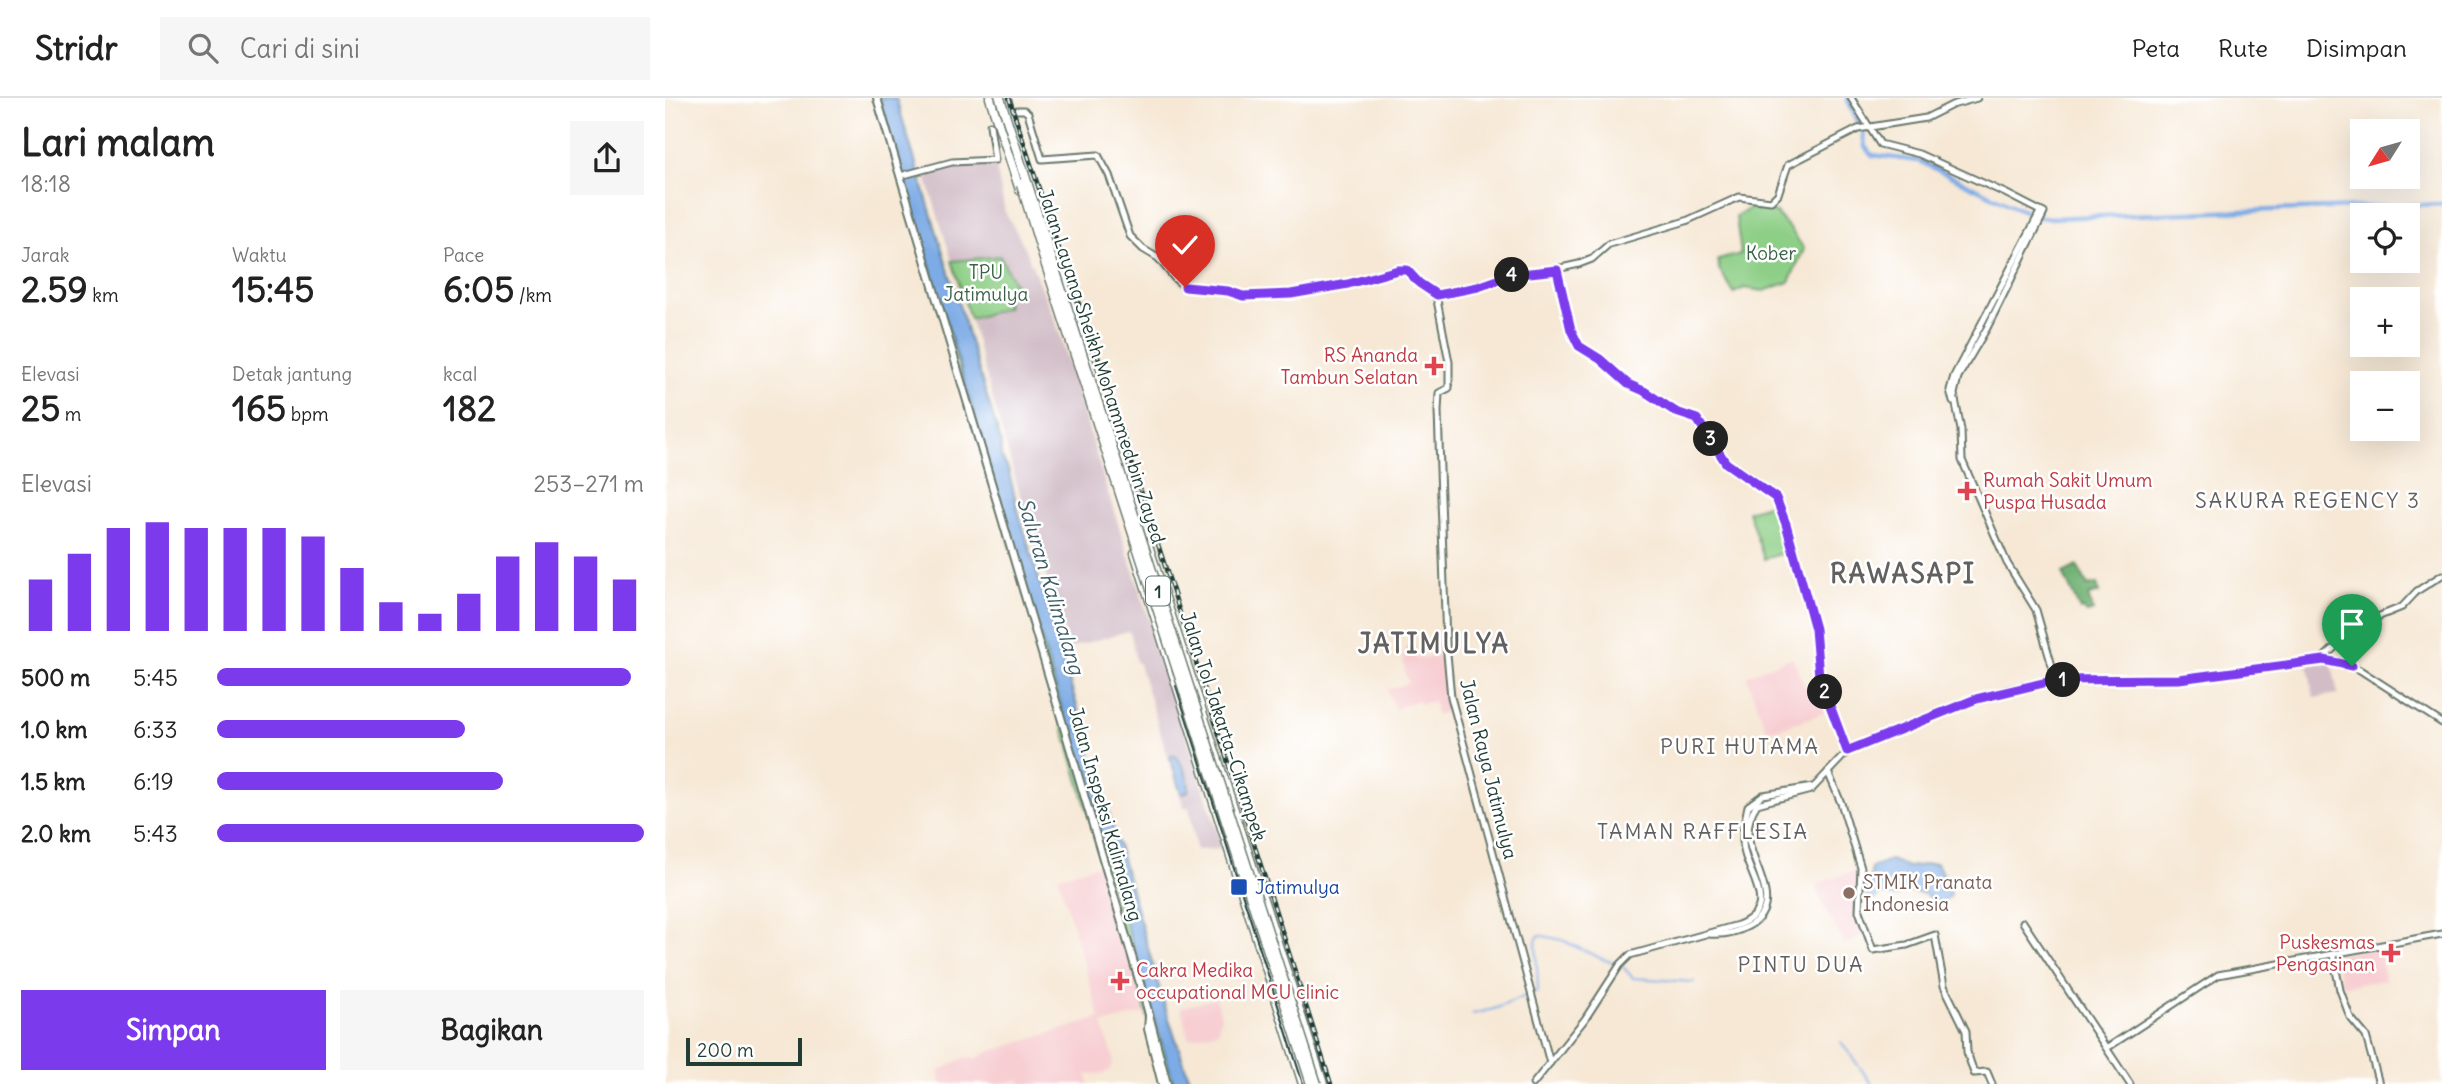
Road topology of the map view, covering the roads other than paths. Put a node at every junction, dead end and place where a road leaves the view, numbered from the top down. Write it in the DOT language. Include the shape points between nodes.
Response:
graph roads {
  1 [pos="877,98"];
  2 [pos="984,98"];
  3 [pos="1000,98"];
  4 [pos="1006,98"];
  5 [pos="1851,98"];
  6 [pos="1977,98"];
  7 [pos="993,101"];
  8 [pos="1017,110"];
  9 [pos="991,125"];
  10 [pos="1864,128"];
  11 [pos="900,176"];
  12 [pos="1557,270"];
  13 [pos="1437,295"];
  14 [pos="2442,575"];
  15 [pos="2321,660"];
  16 [pos="2056,680"];
  17 [pos="2442,723"];
  18 [pos="1847,751"];
  19 [pos="1828,772"];
  20 [pos="2023,922"];
  21 [pos="2442,934"];
  22 [pos="2333,955"];
  23 [pos="2107,1048"];
  24 [pos="1550,1063"];
  25 [pos="1165,1084"];
  26 [pos="1303,1084"];
  27 [pos="1311,1084"];
  28 [pos="1317,1084"];
  29 [pos="1323,1084"];
  30 [pos="1534,1084"];
  31 [pos="1992,1084"];
  32 [pos="2130,1084"];
  33 [pos="2379,1084"];
  1 -- 11 [label="main road, Jalan Inspeksi Kalimalang"];
  2 -- 7 [label="highway"];
  3 -- 28 [label="highway, Jalan Layang Sheikh Mohammed bin Zayed / 1, bridge"];
  4 -- 29 [label="highway, Jalan Tol Jakarta–Cikampek / 1"];
  5 -- 10 [label="main road"];
  6 -- 10 [label="main road" via="1926,118"];
  7 -- 26 [label="highway, Jalan Tol Jakarta–Cikampek / 1"];
  7 -- 27 [label="highway, Jalan Layang Sheikh Mohammed bin Zayed / 1, bridge"];
  8 -- 13 [label="main road" via="1028,113 1042,159 1098,155 1130,236 1185,287 1243,296 1291,294 1407,270"];
  9 -- 11 [label="main road" via="995,160 952,162"];
  10 -- 12 [label="main road" via="1788,165 1773,200 1739,197 1685,221 1609,244 1589,261"];
  10 -- 16 [label="main road" via="1880,144 1939,162 2041,216 1954,376 1950,392 1961,430 1962,460 2007,563 2036,610"];
  11 -- 25 [label="main road, Jalan Inspeksi Kalimalang" via="1149,1015"];
  12 -- 13 [label="main road" via="1512,275"];
  12 -- 18 [label="main road" via="1579,346 1628,384 1697,419 1726,463 1776,498 1815,629 1819,676"];
  13 -- 24 [label="main road, Jalan Raya Jatimulya" via="1449,374 1449,388 1439,393 1438,411 1451,697"];
  14 -- 15 [label="main road" via="2402,607 2360,624"];
  15 -- 16 [label="main road" via="2179,679"];
  15 -- 17 [label="main road" via="2352,666"];
  16 -- 18 [label="main road" via="1976,699"];
  18 -- 19 [label="main road"];
  19 -- 24 [label="main road" via="1813,787 1755,807 1749,842 1765,893 1762,912 1746,928 1635,954 1621,963"];
  19 -- 31 [label="main road" via="1861,868 1859,911 1873,950 1935,935 1944,986 1966,1031 1969,1063 1974,1073 1987,1072"];
  20 -- 23 [label="main road"];
  21 -- 22 [label="main road"];
  22 -- 23 [label="main road" via="2218,975"];
  22 -- 33 [label="main road" via="2340,990 2350,1017 2366,1036"];
  23 -- 32 [label="main road"];
  24 -- 30 [label="main road"];
}
